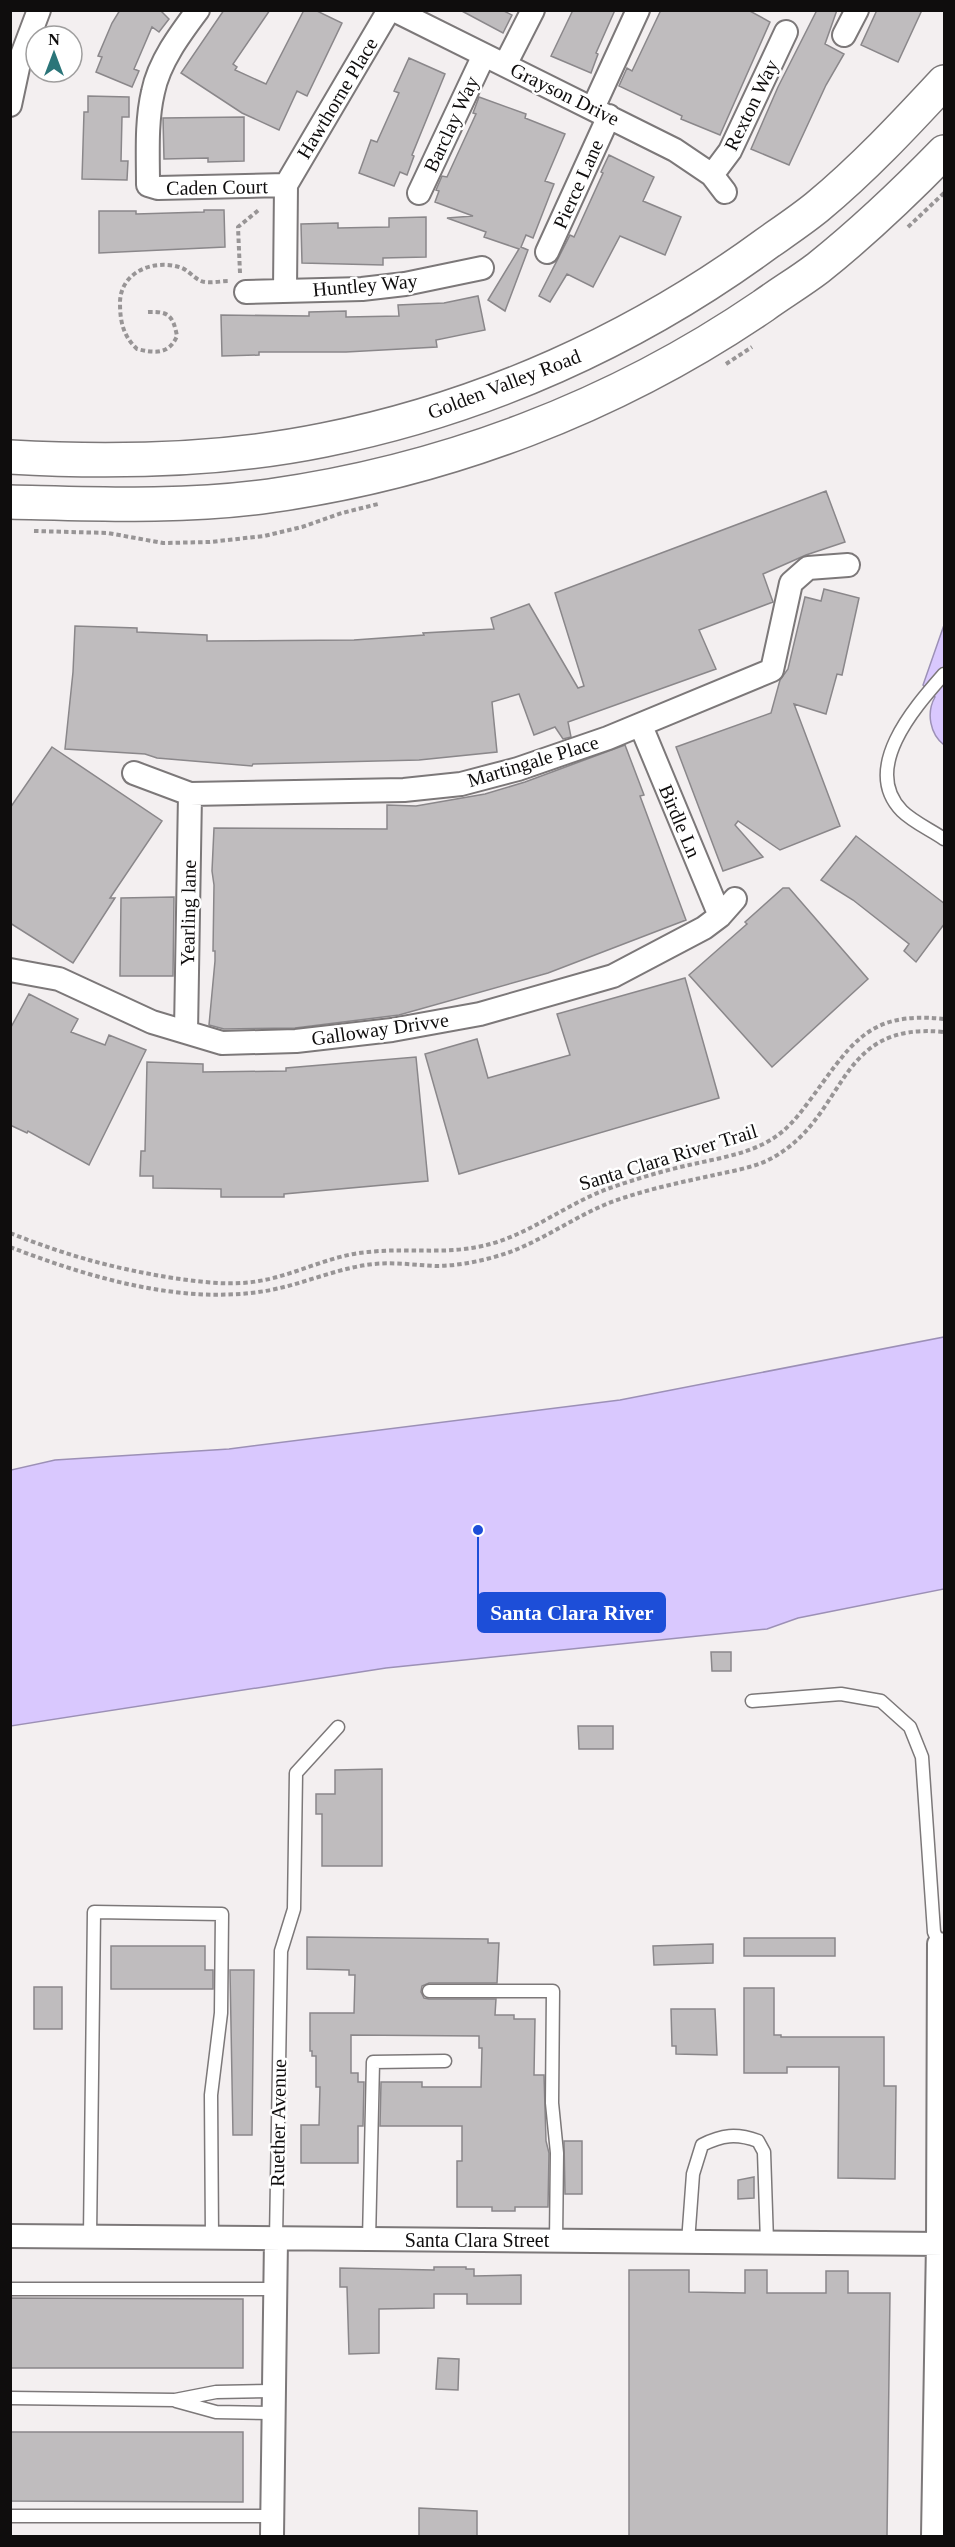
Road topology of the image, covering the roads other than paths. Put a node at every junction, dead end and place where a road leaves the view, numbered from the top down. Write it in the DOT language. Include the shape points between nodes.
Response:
graph roads {
  1 [pos="39,10"];
  2 [pos="198,10"];
  3 [pos="389,10"];
  4 [pos="394,10"];
  5 [pos="533,10"];
  6 [pos="638,10"];
  7 [pos="857,10"];
  8 [pos="786,32"];
  9 [pos="844,34"];
  10 [pos="484,55"];
  11 [pos="505,65"];
  12 [pos="945,82"];
  13 [pos="10,105"];
  14 [pos="601,112"];
  15 [pos="945,152"];
  16 [pos="718,184"];
  17 [pos="286,185"];
  18 [pos="419,193"];
  19 [pos="547,252"];
  20 [pos="482,268"];
  21 [pos="285,290"];
  22 [pos="246,292"];
  23 [pos="10,457"];
  24 [pos="10,502"];
  25 [pos="848,565"];
  26 [pos="945,674"];
  27 [pos="640,726"];
  28 [pos="134,773"];
  29 [pos="190,794"];
  30 [pos="945,839"];
  31 [pos="728,908"];
  32 [pos="10,970"];
  33 [pos="186,1032"];
  34 [pos="752,1701"];
  35 [pos="338,1727"];
  36 [pos="939,1944"];
  37 [pos="429,1991"];
  38 [pos="445,2061"];
  39 [pos="10,2236"];
  40 [pos="90,2237"];
  41 [pos="212,2238"];
  42 [pos="276,2239"];
  43 [pos="369,2240"];
  44 [pos="556,2241"];
  45 [pos="688,2242"];
  46 [pos="767,2242"];
  47 [pos="941,2243"];
  48 [pos="10,2289"];
  49 [pos="275,2289"];
  50 [pos="10,2398"];
  51 [pos="175,2400"];
  52 [pos="273,2402"];
  53 [pos="10,2516"];
  54 [pos="272,2526"];
  55 [pos="933,2536"];
  1 -- 13 [label="street" via="19,63"];
  2 -- 17 [label="street, Caden Court" via="169,51 153,90 148,185"];
  3 -- 17 [label="street, Hawthorne Place"];
  4 -- 10 [label="street, Grayson Drive"];
  5 -- 11 [label="street"];
  6 -- 14 [label="street, Pierce Lane"];
  7 -- 9 [label="street"];
  8 -- 16 [label="street, Rexton Way"];
  10 -- 11 [label="street, Grayson Drive"];
  10 -- 18 [label="street, Barclay Way"];
  11 -- 14 [label="street, Grayson Drive"];
  12 -- 23 [label="main road, Golden Valley Road" via="887,143 817,207 729,272 641,325 507,387 420,416 324,440 267,449 192,458"];
  14 -- 16 [label="street, Grayson Drive" via="675,150"];
  14 -- 19 [label="street, Pierce Lane"];
  15 -- 24 [label="main road" via="818,268 725,332 653,373 506,438 342,484 268,496 104,506"];
  17 -- 21 [label="street"];
  20 -- 21 [label="street, Huntley Way" via="362,289"];
  21 -- 22 [label="street, Huntley Way"];
  25 -- 27 [label="street, Martingale Place" via="808,568 791,583 772,670"];
  26 -- 30 [label="lane" via="926,694 895,741 886,774 889,790 902,812"];
  27 -- 29 [label="street, Martingale Place" via="518,769 461,784 404,790"];
  27 -- 31 [label="street, Birdle Ln"];
  28 -- 29 [label="street, Martingale Place"];
  29 -- 33 [label="street, Yearling lane"];
  31 -- 33 [label="street, Galloway Drivve" via="704,928 613,976 480,1014 392,1030 296,1041 222,1043"];
  32 -- 33 [label="street, Galloway Drivve" via="59,979 152,1022"];
  34 -- 36 [label="lane" via="841,1694 880,1701 910,1726 922,1757 934,1932"];
  35 -- 42 [label="lane, Ruether Avenue" via="296,1773 294,1909 281,1951"];
  36 -- 47 [label="street"];
  37 -- 44 [label="lane" via="553,1991"];
  38 -- 43 [label="lane" via="373,2062"];
  39 -- 40 [label="street, Santa Clara Street"];
  40 -- 41 [label="street, Santa Clara Street"];
  40 -- 41 [label="lane" via="94,1912 222,1914 221,2013 211,2095"];
  41 -- 42 [label="street, Santa Clara Street"];
  42 -- 43 [label="street, Santa Clara Street"];
  42 -- 49 [label="street, Ruether Avenue"];
  43 -- 44 [label="street, Santa Clara Street"];
  44 -- 45 [label="street, Santa Clara Street"];
  45 -- 46 [label="street, Santa Clara Street"];
  45 -- 46 [label="lane" via="693,2174 702,2145 720,2136 748,2137 758,2141 764,2152"];
  46 -- 47 [label="street, Santa Clara Street"];
  47 -- 55 [label="street"];
  48 -- 49 [label="lane"];
  49 -- 52 [label="street, Ruether Avenue"];
  50 -- 51 [label="lane"];
  51 -- 52 [label="lane" via="216,2392"];
  51 -- 52 [label="lane" via="216,2412"];
  52 -- 54 [label="street, Ruether Avenue"];
  53 -- 54 [label="lane"];
}
